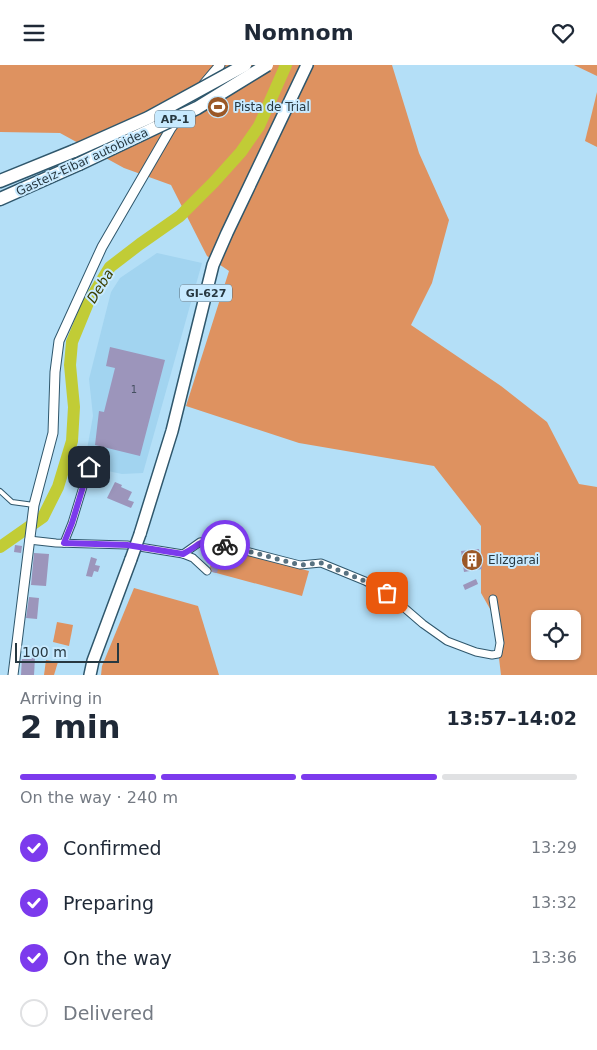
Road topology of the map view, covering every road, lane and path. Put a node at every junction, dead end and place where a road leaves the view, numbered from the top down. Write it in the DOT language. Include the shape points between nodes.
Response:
graph roads {
  1 [pos="220,65"];
  2 [pos="245,65"];
  3 [pos="267,65"];
  4 [pos="307,65"];
  5 [pos="0,181"];
  6 [pos="0,199"];
  7 [pos="89,467"];
  8 [pos="1,494"];
  9 [pos="34,508"];
  10 [pos="29,537"];
  11 [pos="64,543"];
  12 [pos="183,554"];
  13 [pos="207,571"];
  14 [pos="493,599"];
  15 [pos="13,675"];
  16 [pos="90,675"];
  1 -- 9 [label="street" via="188,103 167,135 102,247 65,325 56,353 53,433"];
  2 -- 5 [label="highway, Gasteiz-Eibar autobidea / AP-1, bridge" via="148,118"];
  3 -- 6 [label="highway, Gasteiz-Eibar autobidea / AP-1, bridge" via="197,108"];
  4 -- 16 [label="main road, GI-627, bridge" via="213,265 172,431"];
  7 -- 11 [label="street"];
  8 -- 9 [label="lane" via="12,502"];
  9 -- 10 [label="street"];
  10 -- 11 [label="street"];
  10 -- 15 [label="street"];
  11 -- 12 [label="street" via="127,545"];
  12 -- 13 [label="street" via="193,558"];
  12 -- 14 [label="street" via="200,542 209,541 300,565 321,563 377,587 447,641 492,655 498,654 500,643"];
}
